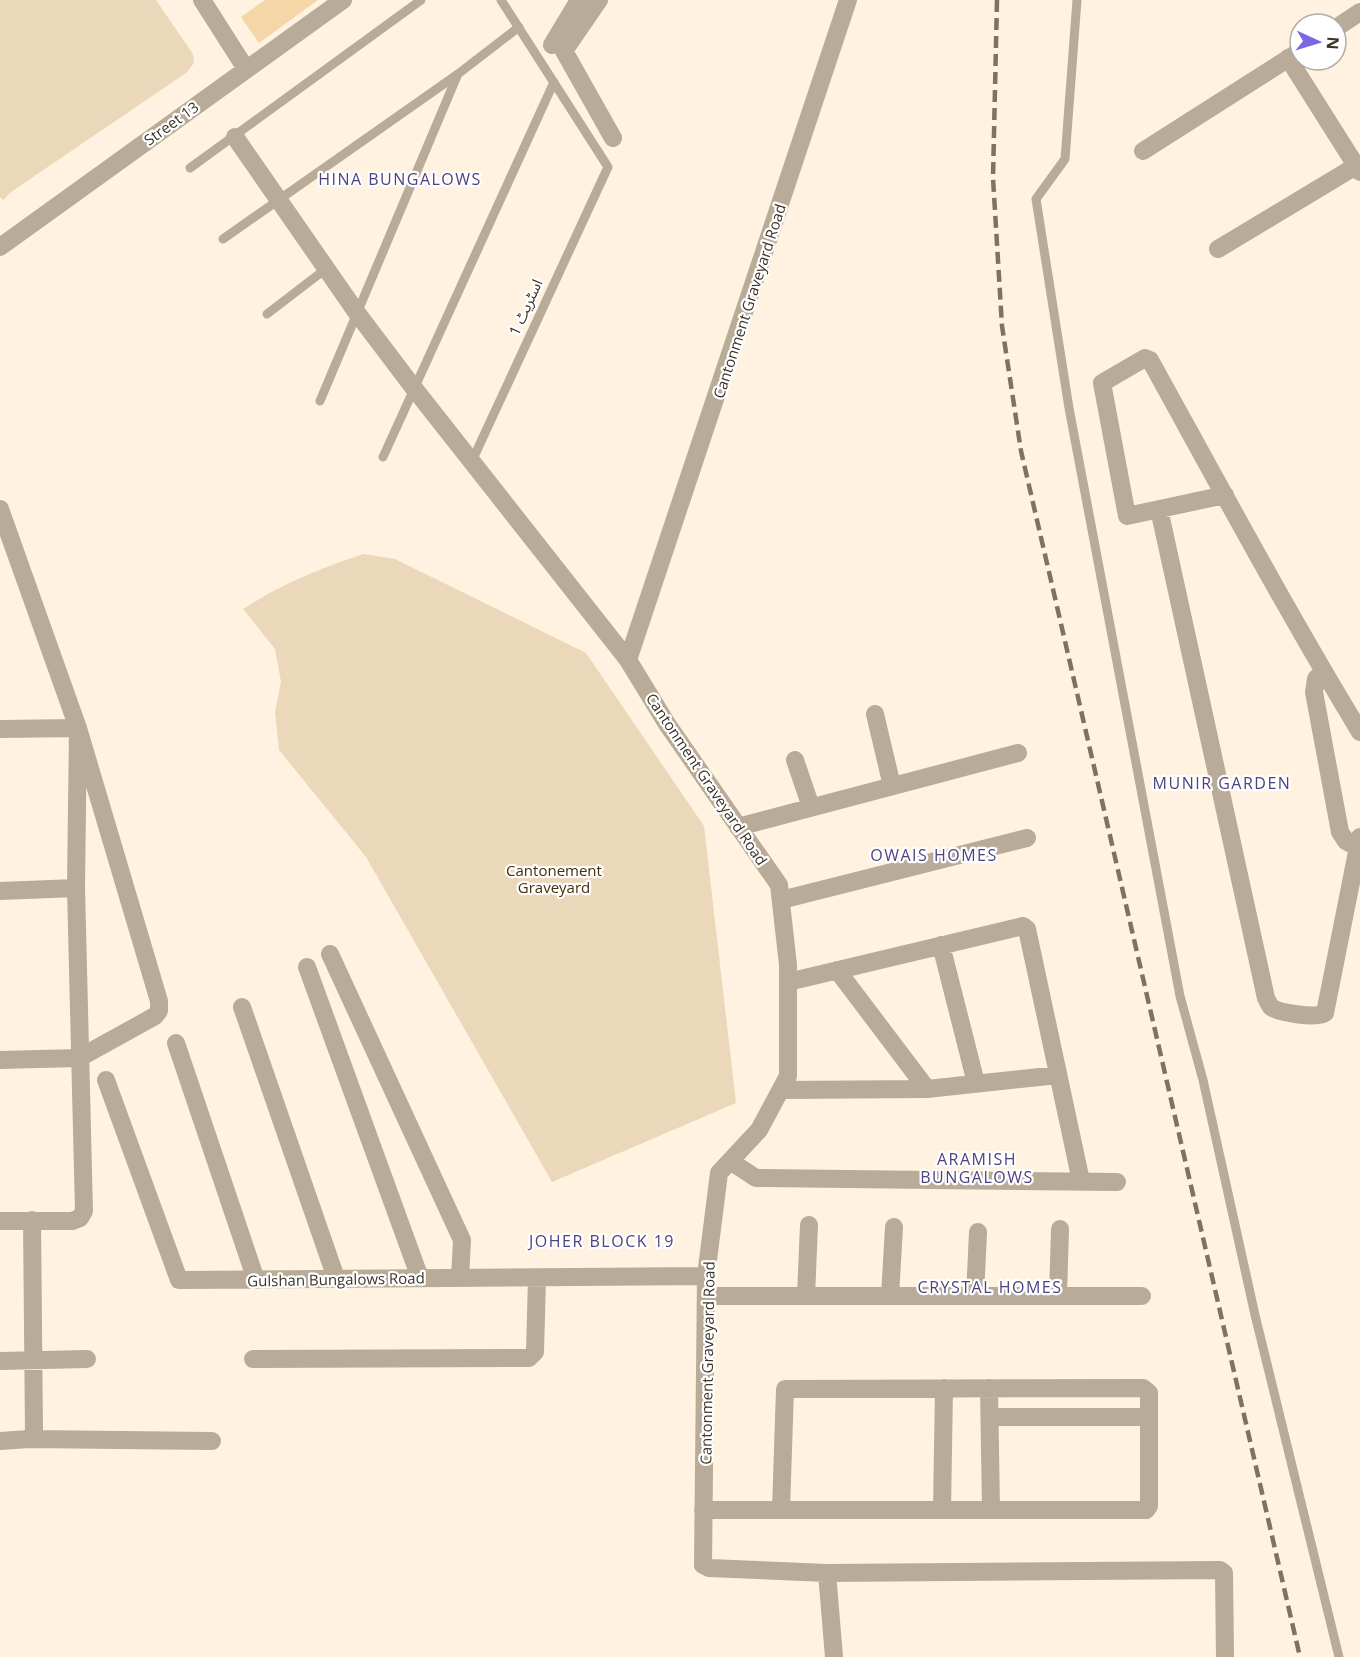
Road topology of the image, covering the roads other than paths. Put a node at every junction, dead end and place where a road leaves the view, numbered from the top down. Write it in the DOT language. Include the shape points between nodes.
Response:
graph roads {
  1 [pos="343,0"];
  2 [pos="421,0"];
  3 [pos="501,0"];
  4 [pos="579,0"];
  5 [pos="599,0"];
  6 [pos="848,0"];
  7 [pos="1077,0"];
  8 [pos="211,4"];
  9 [pos="519,27"];
  10 [pos="552,45"];
  11 [pos="1288,59"];
  12 [pos="246,69"];
  13 [pos="1304,72"];
  14 [pos="458,74"];
  15 [pos="554,81"];
  16 [pos="235,137"];
  17 [pos="613,138"];
  18 [pos="1143,151"];
  19 [pos="190,168"];
  20 [pos="1358,169"];
  21 [pos="280,201"];
  22 [pos="223,240"];
  23 [pos="0,247"];
  24 [pos="1218,249"];
  25 [pos="327,268"];
  26 [pos="357,313"];
  27 [pos="267,314"];
  28 [pos="413,387"];
  29 [pos="320,401"];
  30 [pos="383,457"];
  31 [pos="472,462"];
  32 [pos="1225,495"];
  33 [pos="0,509"];
  34 [pos="1160,509"];
  35 [pos="628,660"];
  36 [pos="1323,671"];
  37 [pos="875,714"];
  38 [pos="78,728"];
  39 [pos="0,729"];
  40 [pos="1360,732"];
  41 [pos="1018,753"];
  42 [pos="795,759"];
  43 [pos="892,786"];
  44 [pos="811,807"];
  45 [pos="738,827"];
  46 [pos="1027,838"];
  47 [pos="1359,842"];
  48 [pos="76,888"];
  49 [pos="0,891"];
  50 [pos="781,900"];
  51 [pos="941,945"];
  52 [pos="330,954"];
  53 [pos="307,967"];
  54 [pos="837,970"];
  55 [pos="788,982"];
  56 [pos="242,1007"];
  57 [pos="176,1043"];
  58 [pos="79,1058"];
  59 [pos="0,1060"];
  60 [pos="1058,1075"];
  61 [pos="106,1080"];
  62 [pos="976,1083"];
  63 [pos="927,1089"];
  64 [pos="780,1090"];
  65 [pos="730,1161"];
  66 [pos="1081,1181"];
  67 [pos="1117,1182"];
  68 [pos="32,1220"];
  69 [pos="0,1221"];
  70 [pos="808,1225"];
  71 [pos="894,1227"];
  72 [pos="1060,1229"];
  73 [pos="978,1232"];
  74 [pos="706,1276"];
  75 [pos="336,1278"];
  76 [pos="420,1278"];
  77 [pos="460,1278"];
  78 [pos="537,1278"];
  79 [pos="256,1280"];
  80 [pos="706,1296"];
  81 [pos="806,1296"];
  82 [pos="890,1296"];
  83 [pos="975,1296"];
  84 [pos="1058,1296"];
  85 [pos="1142,1296"];
  86 [pos="87,1359"];
  87 [pos="253,1359"];
  88 [pos="32,1361"];
  89 [pos="0,1362"];
  90 [pos="944,1388"];
  91 [pos="989,1388"];
  92 [pos="990,1417"];
  93 [pos="1149,1417"];
  94 [pos="29,1439"];
  95 [pos="0,1441"];
  96 [pos="212,1441"];
  97 [pos="704,1510"];
  98 [pos="781,1510"];
  99 [pos="942,1510"];
  100 [pos="991,1510"];
  101 [pos="827,1573"];
  102 [pos="834,1657"];
  103 [pos="1225,1657"];
  104 [pos="1339,1657"];
  1 -- 12 [label="street, Street 13"];
  2 -- 16 [label="lane"];
  3 -- 9 [label="lane"];
  4 -- 10 [label="street"];
  5 -- 17 [label="street" via="564,51"];
  6 -- 35 [label="street, Cantonment Graveyard Road"];
  7 -- 104 [label="lane" via="1065,159 1036,199 1069,408 1179,996 1203,1080 1255,1316"];
  8 -- 12 [label="street"];
  9 -- 14 [label="lane"];
  9 -- 15 [label="lane"];
  11 -- 18 [label="street"];
  12 -- 23 [label="street, Street 13"];
  13 -- 20 [label="street"];
  14 -- 21 [label="lane"];
  14 -- 26 [label="lane"];
  15 -- 28 [label="lane"];
  15 -- 31 [label="lane, اسٹریٹ 1" via="608,166"];
  16 -- 19 [label="lane"];
  16 -- 21 [label="street"];
  20 -- 24 [label="street"];
  21 -- 22 [label="lane"];
  21 -- 25 [label="street"];
  25 -- 26 [label="street"];
  25 -- 27 [label="lane"];
  26 -- 28 [label="street"];
  26 -- 29 [label="lane"];
  28 -- 30 [label="lane"];
  28 -- 31 [label="street"];
  31 -- 35 [label="street"];
  32 -- 34 [label="street"];
  32 -- 34 [label="street" via="1150,360 1145,358 1105,380 1102,386 1127,516"];
  32 -- 36 [label="street"];
  33 -- 38 [label="street"];
  34 -- 47 [label="street" via="1266,998 1278,1010 1314,1017 1325,1013"];
  35 -- 45 [label="street, Cantonment Graveyard Road"];
  36 -- 40 [label="street"];
  36 -- 47 [label="street" via="1316,679 1314,692 1340,832 1346,841"];
  37 -- 43 [label="street"];
  38 -- 39 [label="street"];
  38 -- 48 [label="street"];
  38 -- 58 [label="street" via="159,1001 155,1016"];
  41 -- 43 [label="street"];
  42 -- 44 [label="street"];
  43 -- 44 [label="street"];
  44 -- 45 [label="street"];
  45 -- 50 [label="street, Cantonment Graveyard Road" via="779,885"];
  46 -- 50 [label="street"];
  48 -- 49 [label="street"];
  48 -- 58 [label="street"];
  50 -- 55 [label="street, Cantonment Graveyard Road"];
  51 -- 54 [label="street"];
  51 -- 60 [label="street" via="1018,926 1027,929"];
  51 -- 62 [label="street"];
  52 -- 77 [label="street" via="462,1240"];
  53 -- 76 [label="street"];
  54 -- 55 [label="street"];
  54 -- 63 [label="street"];
  55 -- 64 [label="street, Cantonment Graveyard Road" via="788,1076"];
  56 -- 75 [label="street"];
  57 -- 79 [label="street"];
  58 -- 59 [label="street"];
  58 -- 68 [label="street" via="84,1210 80,1218 72,1221"];
  60 -- 62 [label="street"];
  60 -- 66 [label="street"];
  61 -- 79 [label="street, Gulshan Bungalows Road" via="179,1280"];
  62 -- 63 [label="street"];
  63 -- 64 [label="street"];
  64 -- 65 [label="street, Cantonment Graveyard Road" via="759,1130"];
  65 -- 66 [label="street" via="756,1178"];
  65 -- 74 [label="street, Cantonment Graveyard Road" via="719,1173"];
  66 -- 67 [label="street"];
  68 -- 69 [label="street"];
  68 -- 88 [label="street"];
  70 -- 81 [label="street"];
  71 -- 82 [label="street"];
  72 -- 84 [label="street"];
  73 -- 83 [label="street"];
  74 -- 78 [label="street, Gulshan Bungalows Road"];
  74 -- 80 [label="street, Cantonment Graveyard Road"];
  75 -- 76 [label="street, Gulshan Bungalows Road"];
  75 -- 79 [label="street, Gulshan Bungalows Road"];
  76 -- 77 [label="street, Gulshan Bungalows Road"];
  77 -- 78 [label="street, Gulshan Bungalows Road"];
  78 -- 87 [label="street" via="535,1352 529,1358"];
  80 -- 81 [label="street"];
  80 -- 97 [label="street, Cantonment Graveyard Road"];
  81 -- 82 [label="street"];
  82 -- 83 [label="street"];
  83 -- 84 [label="street"];
  84 -- 85 [label="street"];
  86 -- 88 [label="street"];
  88 -- 89 [label="street"];
  88 -- 94 [label="street" via="34,1432"];
  90 -- 91 [label="street"];
  90 -- 98 [label="street" via="784,1389"];
  90 -- 99 [label="street"];
  91 -- 92 [label="street"];
  91 -- 93 [label="street" via="1146,1389"];
  92 -- 93 [label="street"];
  92 -- 100 [label="street"];
  93 -- 100 [label="street" via="1146,1510"];
  94 -- 95 [label="street"];
  94 -- 96 [label="street"];
  97 -- 98 [label="street"];
  97 -- 101 [label="street, Cantonment Graveyard Road" via="702,1558 708,1568"];
  98 -- 99 [label="street"];
  99 -- 100 [label="street"];
  101 -- 102 [label="street"];
  101 -- 103 [label="street" via="1220,1569 1224,1573"];
}
